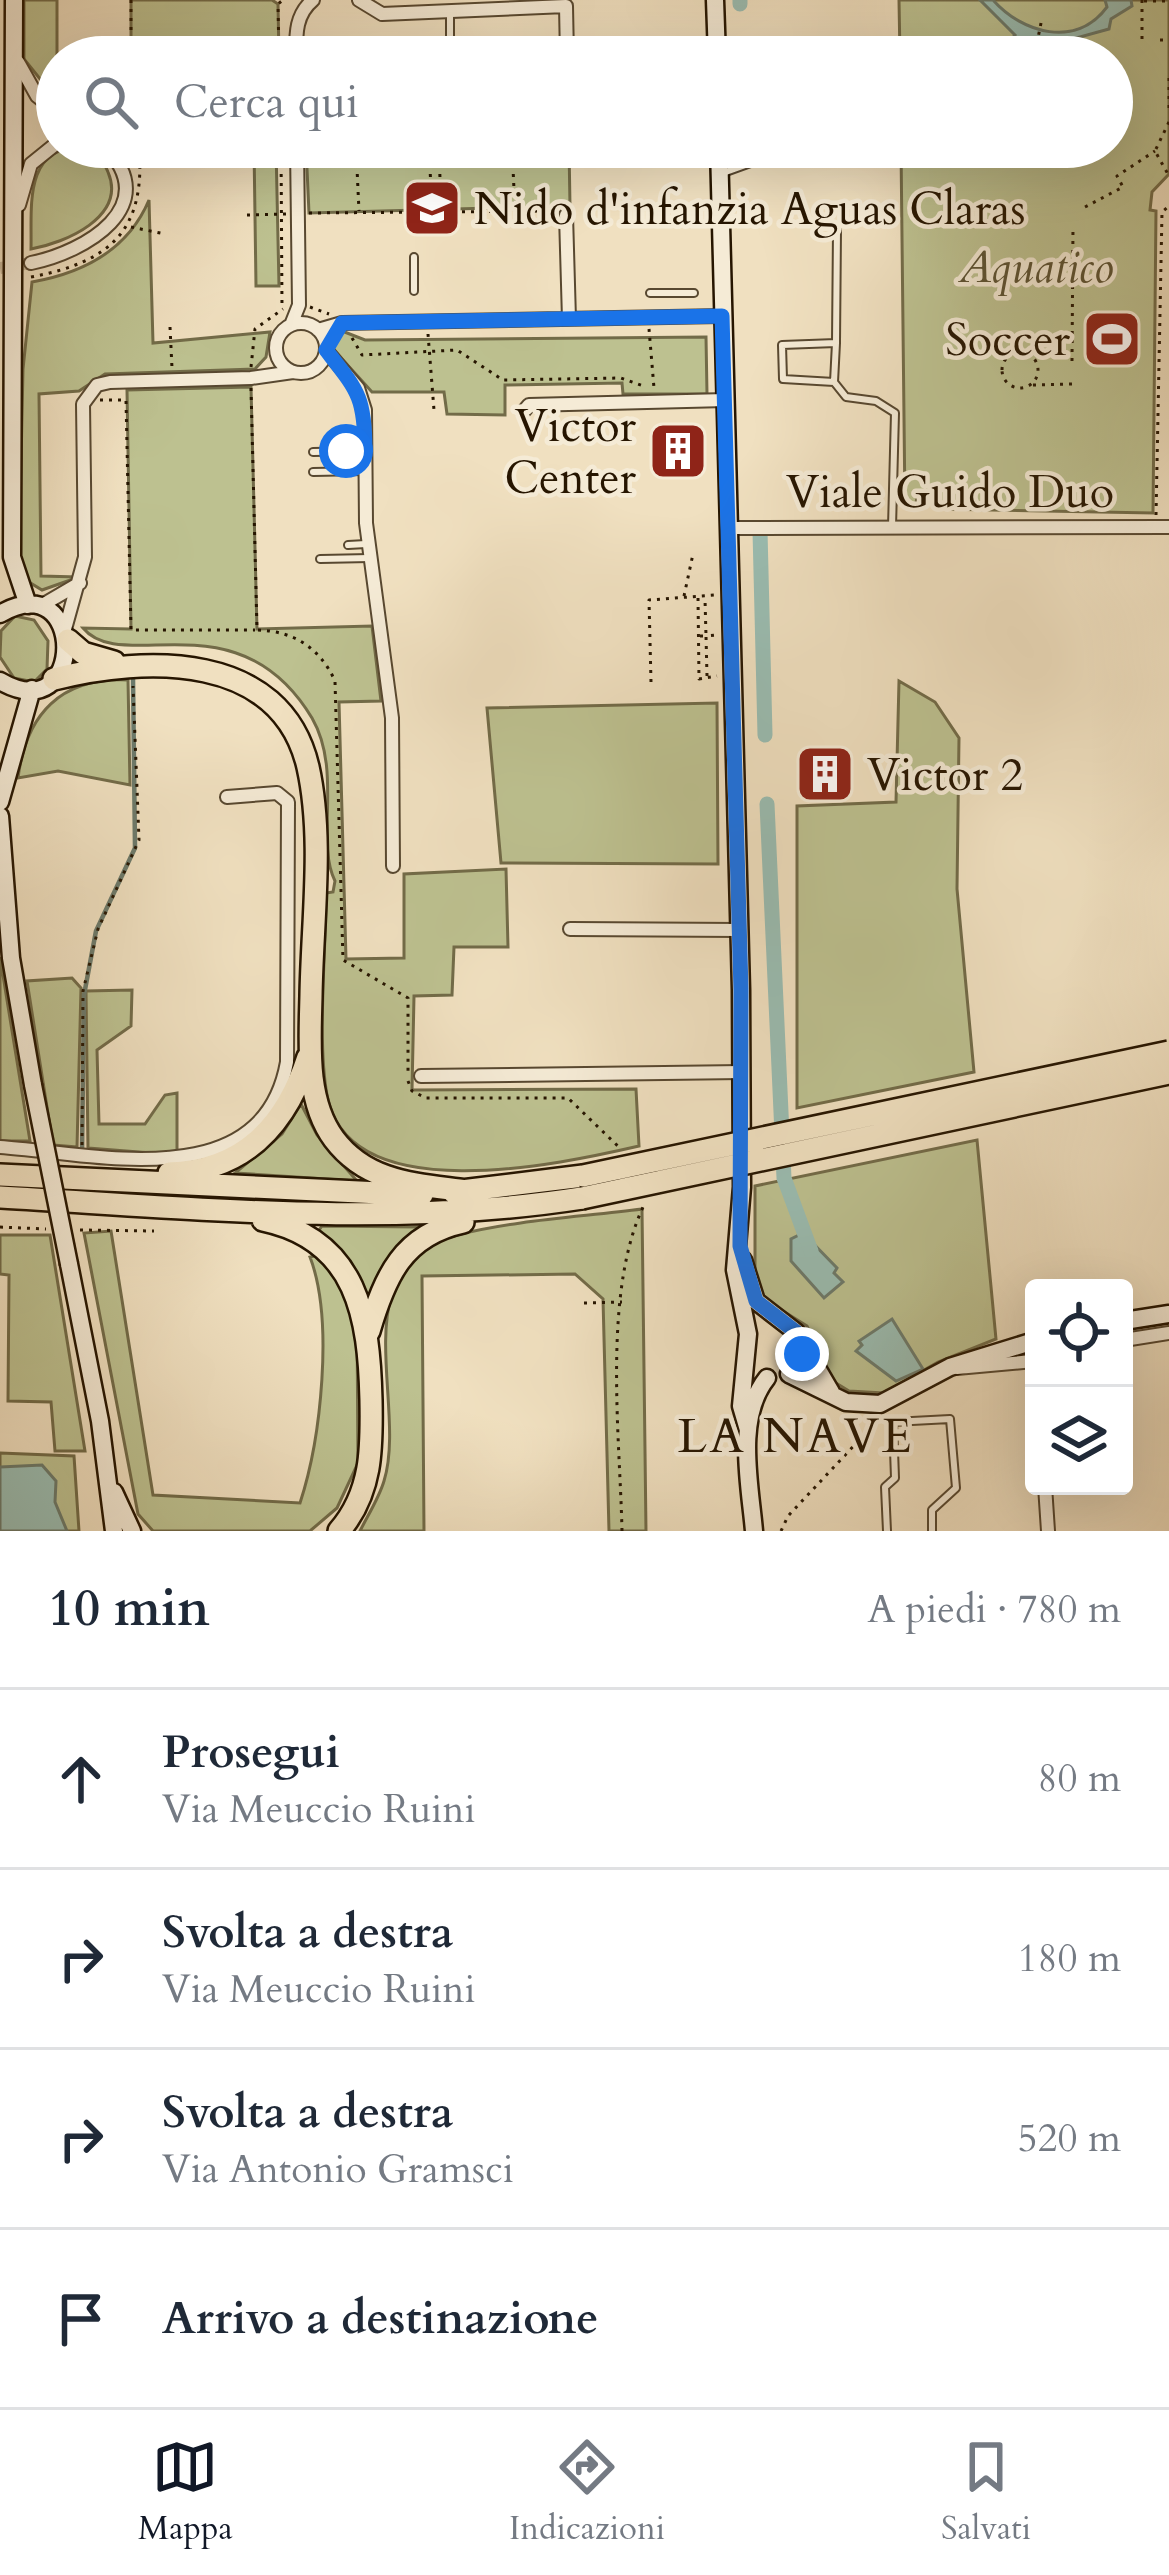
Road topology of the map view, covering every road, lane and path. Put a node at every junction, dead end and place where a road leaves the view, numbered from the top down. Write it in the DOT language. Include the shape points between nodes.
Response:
graph roads {
  1 [pos="14,0"];
  2 [pos="131,0"];
  3 [pos="283,0"];
  4 [pos="313,0"];
  5 [pos="359,0"];
  6 [pos="716,0"];
  7 [pos="1142,1"];
  8 [pos="1169,1"];
  9 [pos="450,11"];
  10 [pos="1041,22"];
  11 [pos="131,36"];
  12 [pos="279,36"];
  13 [pos="296,36"];
  14 [pos="450,36"];
  15 [pos="566,36"];
  16 [pos="717,36"];
  17 [pos="1038,36"];
  18 [pos="1160,40"];
  19 [pos="1169,40"];
  20 [pos="1142,45"];
  21 [pos="14,50"];
  22 [pos="1169,78"];
  23 [pos="36,90"];
  24 [pos="1169,108"];
  25 [pos="1169,122"];
  26 [pos="1161,138"];
  27 [pos="1169,142"];
  28 [pos="1154,151"];
  29 [pos="36,158"];
  30 [pos="1133,165"];
  31 [pos="120,168"];
  32 [pos="281,168"];
  33 [pos="297,168"];
  34 [pos="357,168"];
  35 [pos="430,168"];
  36 [pos="440,168"];
  37 [pos="513,168"];
  38 [pos="719,168"];
  39 [pos="738,168"];
  40 [pos="1129,168"];
  41 [pos="719,175"];
  42 [pos="1169,176"];
  43 [pos="657,201"];
  44 [pos="1169,206"];
  45 [pos="1085,207"];
  46 [pos="515,211"];
  47 [pos="432,212"];
  48 [pos="441,212"];
  49 [pos="298,213"];
  50 [pos="358,213"];
  51 [pos="282,214"];
  52 [pos="247,215"];
  53 [pos="566,215"];
  54 [pos="655,216"];
  55 [pos="709,222"];
  56 [pos="674,224"];
  57 [pos="129,227"];
  58 [pos="1073,227"];
  59 [pos="837,230"];
  60 [pos="165,234"];
  61 [pos="414,257"];
  62 [pos="31,263"];
  63 [pos="12,278"];
  64 [pos="414,291"];
  65 [pos="694,292"];
  66 [pos="650,293"];
  67 [pos="299,305"];
  68 [pos="282,310"];
  69 [pos="722,316"];
  70 [pos="648,317"];
  71 [pos="569,319"];
  72 [pos="427,322"];
  73 [pos="342,323"];
  74 [pos="291,326"];
  75 [pos="315,327"];
  76 [pos="170,328"];
  77 [pos="836,343"];
  78 [pos="326,348"];
  79 [pos="276,349"];
  80 [pos="1072,361"];
  81 [pos="312,370"];
  82 [pos="293,372"];
  83 [pos="347,376"];
  84 [pos="251,378"];
  85 [pos="172,381"];
  86 [pos="834,382"];
  87 [pos="1073,384"];
  88 [pos="1027,385"];
  89 [pos="85,400"];
  90 [pos="726,400"];
  91 [pos="654,402"];
  92 [pos="434,410"];
  93 [pos="524,412"];
  94 [pos="313,452"];
  95 [pos="347,460"];
  96 [pos="365,460"];
  97 [pos="313,472"];
  98 [pos="1156,516"];
  99 [pos="892,527"];
  100 [pos="1169,527"];
  101 [pos="731,528"];
  102 [pos="348,545"];
  103 [pos="370,551"];
  104 [pos="693,554"];
  105 [pos="320,559"];
  106 [pos="81,583"];
  107 [pos="718,595"];
  108 [pos="698,596"];
  109 [pos="705,596"];
  110 [pos="684,598"];
  111 [pos="34,606"];
  112 [pos="0,614"];
  113 [pos="257,630"];
  114 [pos="66,635"];
  115 [pos="719,635"];
  116 [pos="698,636"];
  117 [pos="706,636"];
  118 [pos="130,672"];
  119 [pos="720,676"];
  120 [pos="707,678"];
  121 [pos="54,679"];
  122 [pos="0,681"];
  123 [pos="651,682"];
  124 [pos="32,689"];
  125 [pos="227,797"];
  126 [pos="0,802"];
  127 [pos="0,816"];
  128 [pos="393,866"];
  129 [pos="569,928"];
  130 [pos="740,930"];
  131 [pos="310,1051"];
  132 [pos="1169,1052"];
  133 [pos="742,1072"];
  134 [pos="1169,1073"];
  135 [pos="421,1076"];
  136 [pos="611,1141"];
  137 [pos="0,1147"];
  138 [pos="82,1153"];
  139 [pos="626,1154"];
  140 [pos="0,1175"];
  141 [pos="91,1180"];
  142 [pos="583,1187"];
  143 [pos="466,1192"];
  144 [pos="0,1197"];
  145 [pos="646,1201"];
  146 [pos="511,1208"];
  147 [pos="212,1209"];
  148 [pos="0,1227"];
  149 [pos="41,1228"];
  150 [pos="76,1229"];
  151 [pos="154,1231"];
  152 [pos="740,1246"];
  153 [pos="622,1302"];
  154 [pos="584,1303"];
  155 [pos="1169,1314"];
  156 [pos="775,1320"];
  157 [pos="1133,1320"];
  158 [pos="369,1331"];
  159 [pos="748,1334"];
  160 [pos="1169,1334"];
  161 [pos="1133,1339"];
  162 [pos="1025,1344"];
  163 [pos="802,1347"];
  164 [pos="746,1361"];
  165 [pos="1025,1362"];
  166 [pos="950,1367"];
  167 [pos="789,1374"];
  168 [pos="767,1378"];
  169 [pos="836,1397"];
  170 [pos="898,1398"];
  171 [pos="748,1430"];
  172 [pos="105,1469"];
  173 [pos="1046,1495"];
  174 [pos="114,1531"];
  175 [pos="132,1531"];
  176 [pos="339,1531"];
  177 [pos="622,1531"];
  178 [pos="754,1531"];
  179 [pos="781,1531"];
  180 [pos="887,1531"];
  181 [pos="932,1531"];
  182 [pos="1048,1531"];
  1 -- 21 [label="street"];
  2 -- 11 [label="path"];
  3 -- 12 [label="path"];
  4 -- 13 [label="street"];
  5 -- 9 [label="street" via="382,14"];
  6 -- 16 [label="street"];
  7 -- 8 [label="path"];
  7 -- 20 [label="path"];
  9 -- 14 [label="lane"];
  9 -- 15 [label="street" via="566,6"];
  10 -- 17 [label="path"];
  18 -- 19 [label="path"];
  21 -- 23 [label="street"];
  21 -- 63 [label="street"];
  22 -- 24 [label="path"];
  25 -- 26 [label="path"];
  26 -- 27 [label="path"];
  26 -- 28 [label="path"];
  28 -- 30 [label="path"];
  28 -- 42 [label="path"];
  29 -- 63 [label="street" via="25,175"];
  31 -- 62 [label="street" via="125,186 115,220 82,246"];
  32 -- 51 [label="path"];
  33 -- 49 [label="street"];
  34 -- 50 [label="path"];
  35 -- 47 [label="path"];
  36 -- 48 [label="path"];
  37 -- 46 [label="path"];
  38 -- 41 [label="street"];
  39 -- 41 [label="lane"];
  40 -- 45 [label="path" via="1117,176 1123,187"];
  41 -- 69 [label="street"];
  43 -- 54 [label="path"];
  44 -- 98 [label="path" via="1162,212"];
  46 -- 48 [label="path"];
  46 -- 53 [label="path"];
  47 -- 48 [label="path"];
  47 -- 50 [label="path"];
  49 -- 50 [label="path"];
  49 -- 51 [label="path"];
  49 -- 67 [label="street"];
  51 -- 52 [label="path"];
  51 -- 68 [label="path"];
  53 -- 71 [label="street"];
  55 -- 56 [label="path"];
  57 -- 60 [label="path"];
  58 -- 80 [label="path"];
  59 -- 77 [label="lane"];
  61 -- 64 [label="lane"];
  63 -- 111 [label="street" via="12,557"];
  65 -- 66 [label="lane"];
  67 -- 74 [label="street"];
  67 -- 75 [label="street"];
  69 -- 70 [label="street"];
  69 -- 90 [label="street"];
  70 -- 71 [label="street"];
  70 -- 91 [label="path"];
  71 -- 72 [label="street"];
  72 -- 73 [label="street"];
  72 -- 92 [label="path"];
  73 -- 75 [label="street"];
  73 -- 78 [label="street"];
  74 -- 75 [label="street"];
  74 -- 79 [label="street"];
  75 -- 78 [label="street"];
  76 -- 85 [label="path"];
  77 -- 86 [label="lane"];
  77 -- 86 [label="lane" via="782,345 783,379"];
  78 -- 81 [label="street"];
  78 -- 83 [label="street"];
  79 -- 82 [label="street"];
  79 -- 84 [label="street"];
  81 -- 82 [label="street"];
  81 -- 83 [label="street"];
  82 -- 84 [label="street"];
  83 -- 96 [label="street" via="363,399"];
  84 -- 85 [label="street"];
  85 -- 89 [label="street" via="110,382"];
  86 -- 99 [label="lane" via="846,397 895,413"];
  87 -- 88 [label="path"];
  88 -- 88 [label="path" via="1041,371 1035,358 1005,358 999,372 1006,382"];
  89 -- 106 [label="street"];
  89 -- 113 [label="path" via="126,400 131,630"];
  90 -- 91 [label="street"];
  90 -- 101 [label="street"];
  91 -- 93 [label="street" via="529,405"];
  94 -- 96 [label="lane"];
  95 -- 96 [label="lane"];
  96 -- 97 [label="lane"];
  96 -- 103 [label="street"];
  99 -- 100 [label="street, Viale Guido Duo"];
  99 -- 101 [label="street, Viale Guido Duo"];
  101 -- 130 [label="street"];
  102 -- 103 [label="lane"];
  103 -- 105 [label="lane"];
  103 -- 128 [label="street" via="392,718"];
  104 -- 110 [label="path"];
  106 -- 111 [label="street"];
  106 -- 114 [label="street"];
  107 -- 109 [label="path"];
  108 -- 109 [label="path"];
  108 -- 110 [label="path"];
  108 -- 116 [label="path"];
  109 -- 117 [label="path"];
  110 -- 123 [label="path" via="650,600"];
  111 -- 112 [label="street"];
  111 -- 114 [label="street"];
  114 -- 118 [label="highway"];
  114 -- 121 [label="street" via="66,662"];
  115 -- 117 [label="path"];
  116 -- 117 [label="path"];
  116 -- 120 [label="path" via="699,679"];
  117 -- 120 [label="path"];
  118 -- 121 [label="highway"];
  118 -- 131 [label="highway" via="195,668 239,681 278,710 298,738 313,827"];
  118 -- 138 [label="path" via="139,840 98,929 83,991"];
  119 -- 120 [label="path"];
  121 -- 124 [label="street"];
  122 -- 124 [label="street"];
  124 -- 126 [label="street"];
  125 -- 138 [label="street" via="277,793 288,802 287,1062 277,1096 252,1129 194,1157"];
  127 -- 172 [label="street, bridge" via="11,958"];
  129 -- 130 [label="street"];
  130 -- 133 [label="street"];
  131 -- 141 [label="highway" via="288,1109 237,1157 200,1171"];
  131 -- 143 [label="highway" via="319,1111 348,1154 389,1179"];
  132 -- 142 [label="highway, bridge"];
  133 -- 135 [label="street"];
  133 -- 152 [label="street"];
  134 -- 142 [label="highway, bridge"];
  136 -- 139 [label="path"];
  137 -- 138 [label="street"];
  140 -- 141 [label="highway"];
  141 -- 143 [label="highway" via="356,1196"];
  142 -- 143 [label="highway"];
  142 -- 146 [label="highway"];
  144 -- 147 [label="highway"];
  145 -- 153 [label="path"];
  146 -- 147 [label="highway" via="376,1216"];
  146 -- 158 [label="highway" via="445,1226 409,1246 386,1277"];
  147 -- 158 [label="highway" via="292,1228 325,1250 352,1284"];
  148 -- 149 [label="path"];
  150 -- 151 [label="path"];
  152 -- 156 [label="street" via="749,1292"];
  152 -- 159 [label="street" via="736,1291"];
  153 -- 154 [label="path"];
  153 -- 177 [label="path"];
  155 -- 157 [label="street"];
  156 -- 159 [label="street"];
  156 -- 163 [label="street" via="790,1326"];
  158 -- 176 [label="highway" via="369,1470"];
  159 -- 164 [label="street"];
  160 -- 161 [label="street"];
  162 -- 166 [label="street"];
  163 -- 167 [label="street"];
  163 -- 169 [label="street"];
  164 -- 168 [label="street"];
  164 -- 171 [label="street" via="741,1406"];
  165 -- 166 [label="street"];
  166 -- 170 [label="street"];
  167 -- 168 [label="street"];
  167 -- 169 [label="street"];
  168 -- 171 [label="street"];
  169 -- 170 [label="street" via="871,1405"];
  170 -- 179 [label="path"];
  171 -- 178 [label="street"];
  172 -- 174 [label="street"];
  172 -- 175 [label="street"];
  173 -- 182 [label="street"];
  180 -- 181 [label="lane" via="893,1422 950,1419 956,1487 932,1510"];
}
